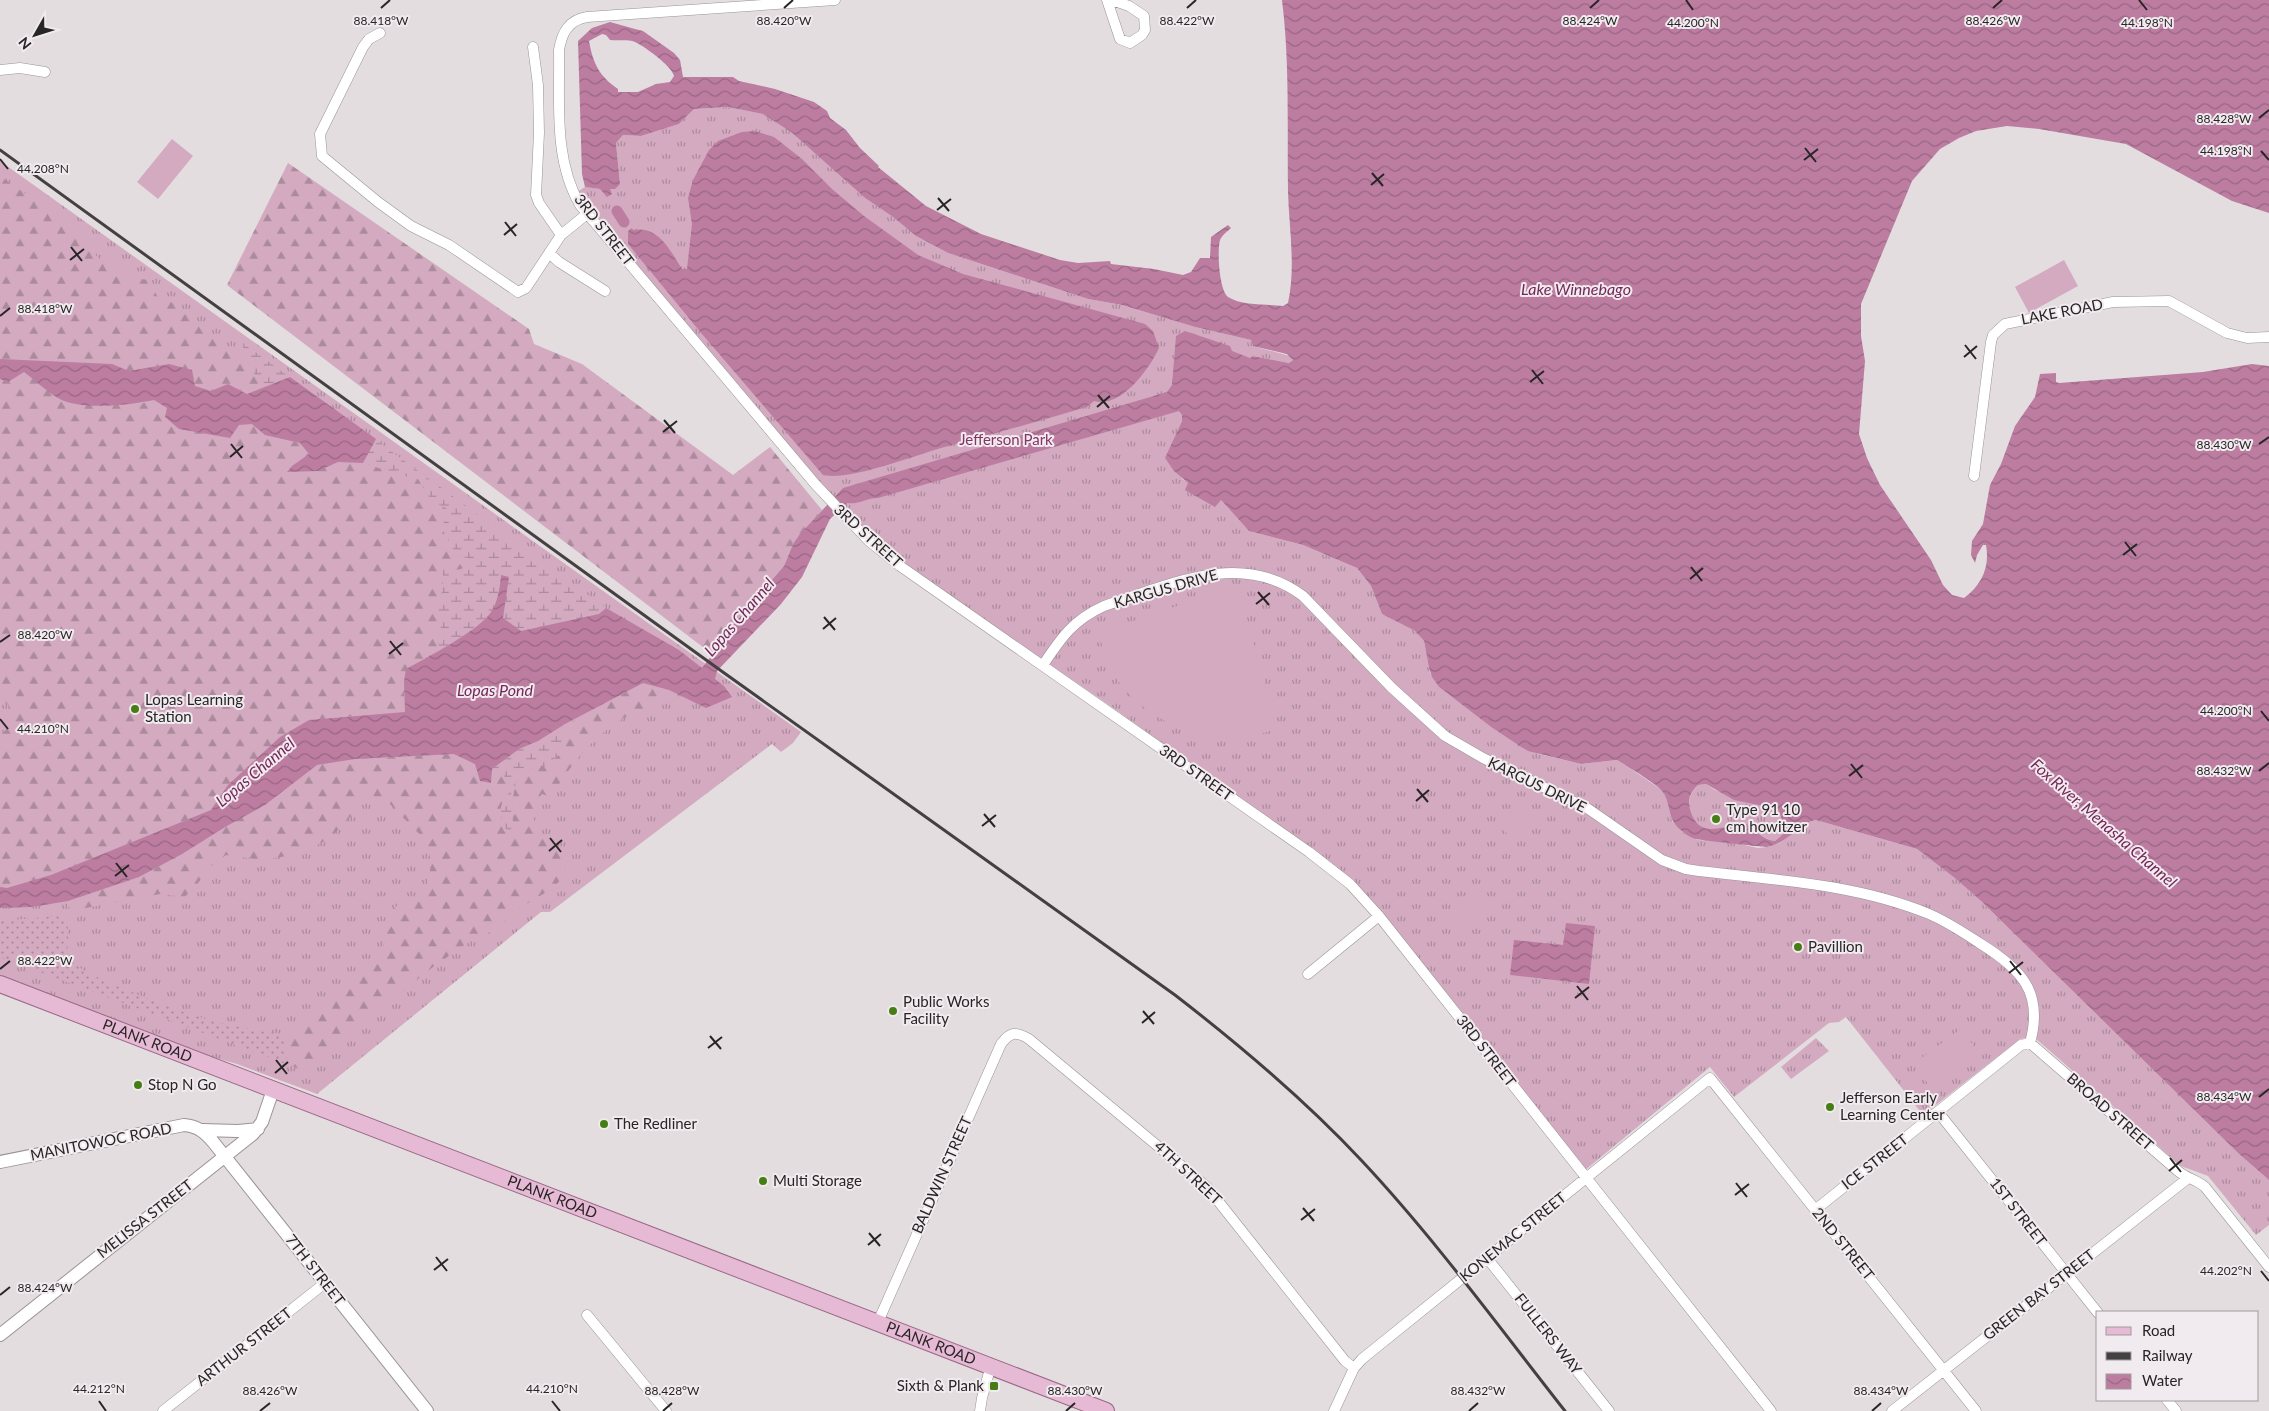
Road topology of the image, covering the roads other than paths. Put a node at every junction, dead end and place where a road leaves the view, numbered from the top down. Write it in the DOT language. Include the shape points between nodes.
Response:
graph roads {
  1 [pos="835,0"];
  2 [pos="1107,0"];
  3 [pos="1112,0"];
  4 [pos="380,33"];
  5 [pos="533,47"];
  6 [pos="0,70"];
  7 [pos="45,72"];
  8 [pos="587,214"];
  9 [pos="561,235"];
  10 [pos="549,253"];
  11 [pos="605,291"];
  12 [pos="2269,337"];
  13 [pos="1974,476"];
  14 [pos="1043,665"];
  15 [pos="1379,916"];
  16 [pos="1308,974"];
  17 [pos="0,984"];
  18 [pos="1012,1033"];
  19 [pos="2030,1043"];
  20 [pos="1710,1078"];
  21 [pos="273,1090"];
  22 [pos="1938,1112"];
  23 [pos="258,1129"];
  24 [pos="202,1130"];
  25 [pos="224,1156"];
  26 [pos="0,1162"];
  27 [pos="1586,1177"];
  28 [pos="2186,1178"];
  29 [pos="1816,1210"];
  30 [pos="1488,1258"];
  31 [pos="2269,1267"];
  32 [pos="2066,1273"];
  33 [pos="325,1283"];
  34 [pos="2096,1311"];
  35 [pos="587,1315"];
  36 [pos="878,1322"];
  37 [pos="0,1335"];
  38 [pos="991,1365"];
  39 [pos="1354,1368"];
  40 [pos="1944,1370"];
  41 [pos="2168,1401"];
  42 [pos="422,1409"];
  43 [pos="663,1410"];
  44 [pos="164,1411"];
  45 [pos="980,1411"];
  46 [pos="1106,1411"];
  47 [pos="1334,1411"];
  48 [pos="1609,1411"];
  49 [pos="1771,1411"];
  50 [pos="1892,1411"];
  51 [pos="1976,1411"];
  52 [pos="2176,1411"];
  1 -- 8 [label="street, 3RD STREET" via="587,17 567,26 559,50 562,148 571,187"];
  2 -- 3 [label="street" via="1120,38 1130,43 1136,41 1145,30 1144,16"];
  4 -- 10 [label="street" via="363,47 320,134 322,156 411,226 449,245 518,292 526,288"];
  5 -- 9 [label="street" via="539,133 536,195"];
  6 -- 7 [label="street" via="20,68"];
  8 -- 9 [label="street"];
  8 -- 14 [label="street, 3RD STREET" via="828,499 869,541"];
  9 -- 10 [label="street"];
  10 -- 11 [label="street"];
  12 -- 13 [label="street, LAKE ROAD" via="2237,336 2169,301 2157,300 2113,302 2006,324 1990,342"];
  14 -- 15 [label="street, 3RD STREET" via="1309,852 1350,884"];
  14 -- 19 [label="street, KARGUS DRIVE" via="1065,632 1087,613 1104,606 1217,572 1242,572 1272,578 1303,596 1392,688 1445,736 1587,808 1662,860 1686,869 1846,889 1904,905 1949,923 1997,954 2023,978 2032,1000"];
  15 -- 16 [label="street"];
  15 -- 27 [label="street, 3RD STREET"];
  17 -- 21 [label="main road, PLANK ROAD"];
  18 -- 36 [label="street, BALDWIN STREET" via="1000,1044"];
  18 -- 39 [label="street, 4TH STREET" via="1029,1039 1207,1187 1345,1361"];
  19 -- 22 [label="street, ICE STREET" via="2021,1045"];
  19 -- 28 [label="street, BROAD STREET"];
  20 -- 27 [label="street, KONEMAC STREET"];
  20 -- 29 [label="street, 2ND STREET"];
  21 -- 23 [label="street"];
  21 -- 36 [label="main road, PLANK ROAD"];
  22 -- 29 [label="street, ICE STREET"];
  22 -- 32 [label="street, 1ST STREET"];
  23 -- 24 [label="street, MANITOWOC ROAD"];
  23 -- 25 [label="street, MELISSA STREET"];
  24 -- 25 [label="street, 7TH STREET"];
  24 -- 26 [label="street, MANITOWOC ROAD" via="184,1125"];
  25 -- 33 [label="street, 7TH STREET"];
  25 -- 37 [label="street, MELISSA STREET"];
  27 -- 30 [label="street, KONEMAC STREET"];
  27 -- 49 [label="street, 3RD STREET"];
  28 -- 31 [label="street, BROAD STREET" via="2205,1187"];
  28 -- 32 [label="street, GREEN BAY STREET"];
  29 -- 40 [label="street, 2ND STREET"];
  30 -- 39 [label="street, KONEMAC STREET"];
  30 -- 48 [label="street, FULLERS WAY"];
  32 -- 34 [label="street, 1ST STREET"];
  32 -- 40 [label="street, GREEN BAY STREET"];
  33 -- 42 [label="street, 7TH STREET"];
  33 -- 44 [label="street, ARTHUR STREET"];
  35 -- 43 [label="street"];
  36 -- 38 [label="main road, PLANK ROAD"];
  38 -- 45 [label="street"];
  38 -- 46 [label="main road, PLANK ROAD"];
  39 -- 47 [label="street, KONEMAC STREET"];
  40 -- 50 [label="street, GREEN BAY STREET"];
  40 -- 51 [label="street, 2ND STREET"];
  41 -- 52 [label="street"];
}
